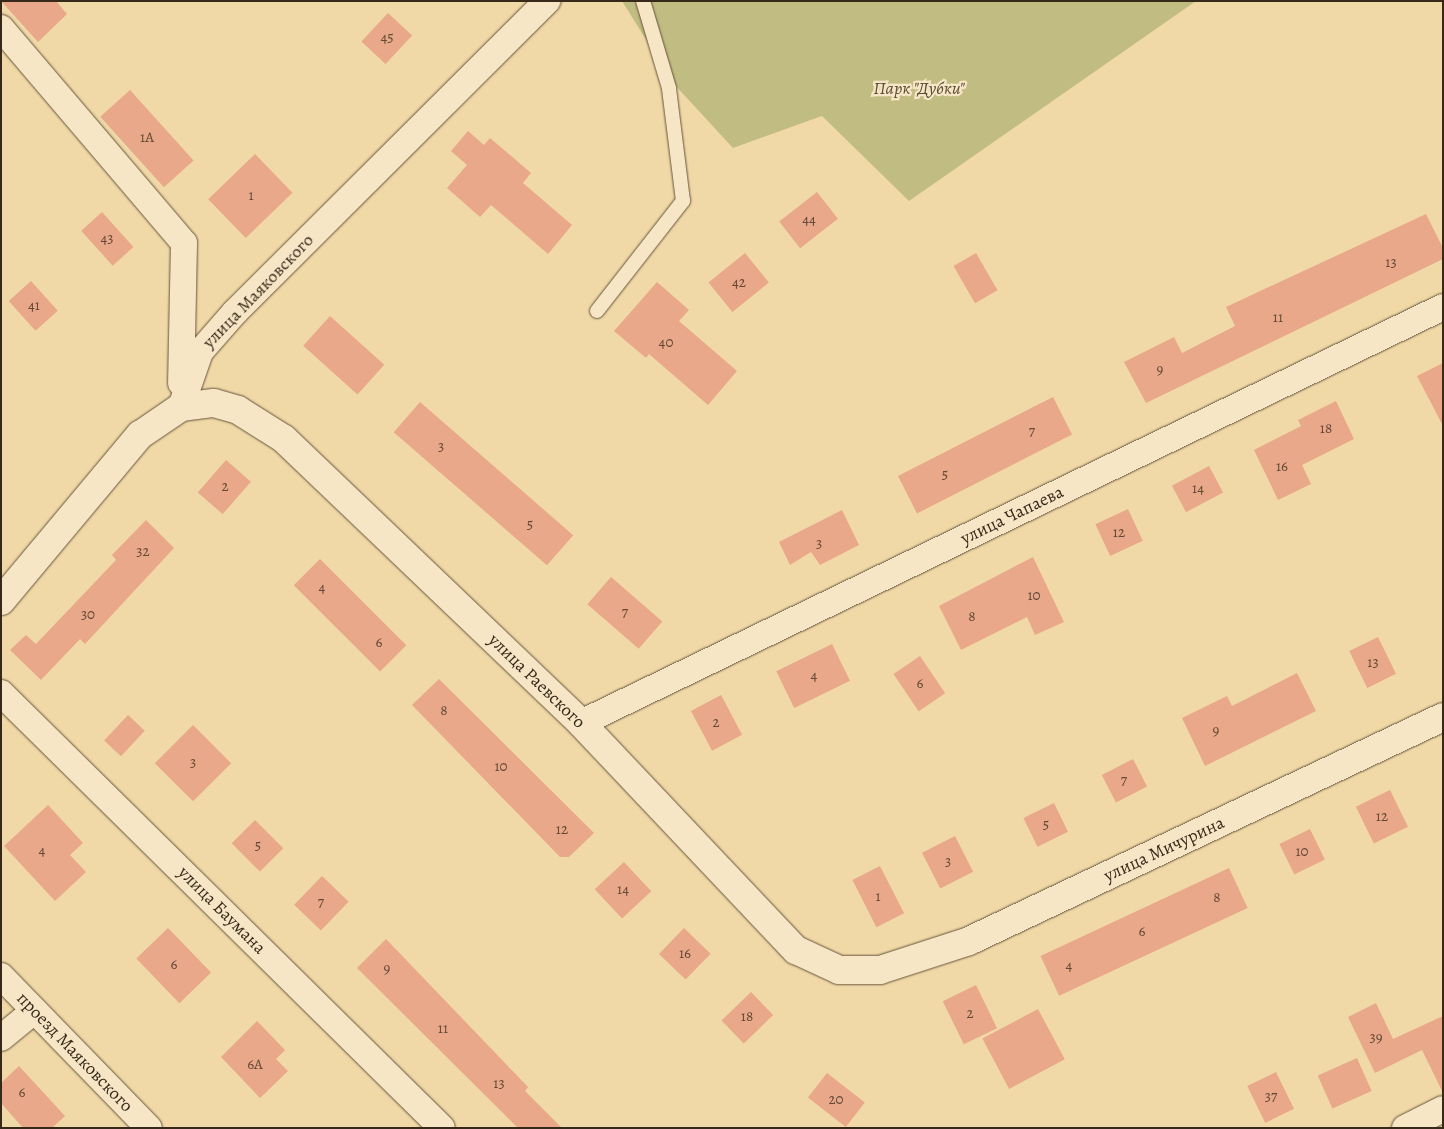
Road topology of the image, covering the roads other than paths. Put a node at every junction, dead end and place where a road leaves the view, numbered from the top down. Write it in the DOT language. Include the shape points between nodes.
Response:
graph roads {
  1 [pos="546,1"];
  2 [pos="643,1"];
  3 [pos="1,28"];
  4 [pos="1443,307"];
  5 [pos="597,311"];
  6 [pos="181,407"];
  7 [pos="1,601"];
  8 [pos="1,693"];
  9 [pos="1443,717"];
  10 [pos="581,723"];
  11 [pos="880,970"];
  12 [pos="1,976"];
  13 [pos="34,1010"];
  14 [pos="1,1038"];
  15 [pos="1443,1109"];
  16 [pos="149,1128"];
  17 [pos="442,1128"];
  18 [pos="1405,1128"];
  1 -- 6 [label="street, улица Маяковского" via="235,312 200,352"];
  2 -- 5 [label="lane" via="669,88 683,201"];
  3 -- 6 [label="street" via="184,243"];
  4 -- 10 [label="street, улица Чапаева"];
  6 -- 7 [label="street" via="140,435"];
  6 -- 10 [label="street, улица Раевского" via="214,403 238,410 284,439"];
  8 -- 17 [label="street, улица Баумана"];
  9 -- 11 [label="street, улица Мичурина" via="969,942"];
  10 -- 11 [label="street, улица Раевского" via="796,950 839,970"];
  12 -- 13 [label="street, проезд Маяковского"];
  13 -- 14 [label="street"];
  13 -- 16 [label="street, проезд Маяковского"];
  15 -- 18 [label="street"];
}
